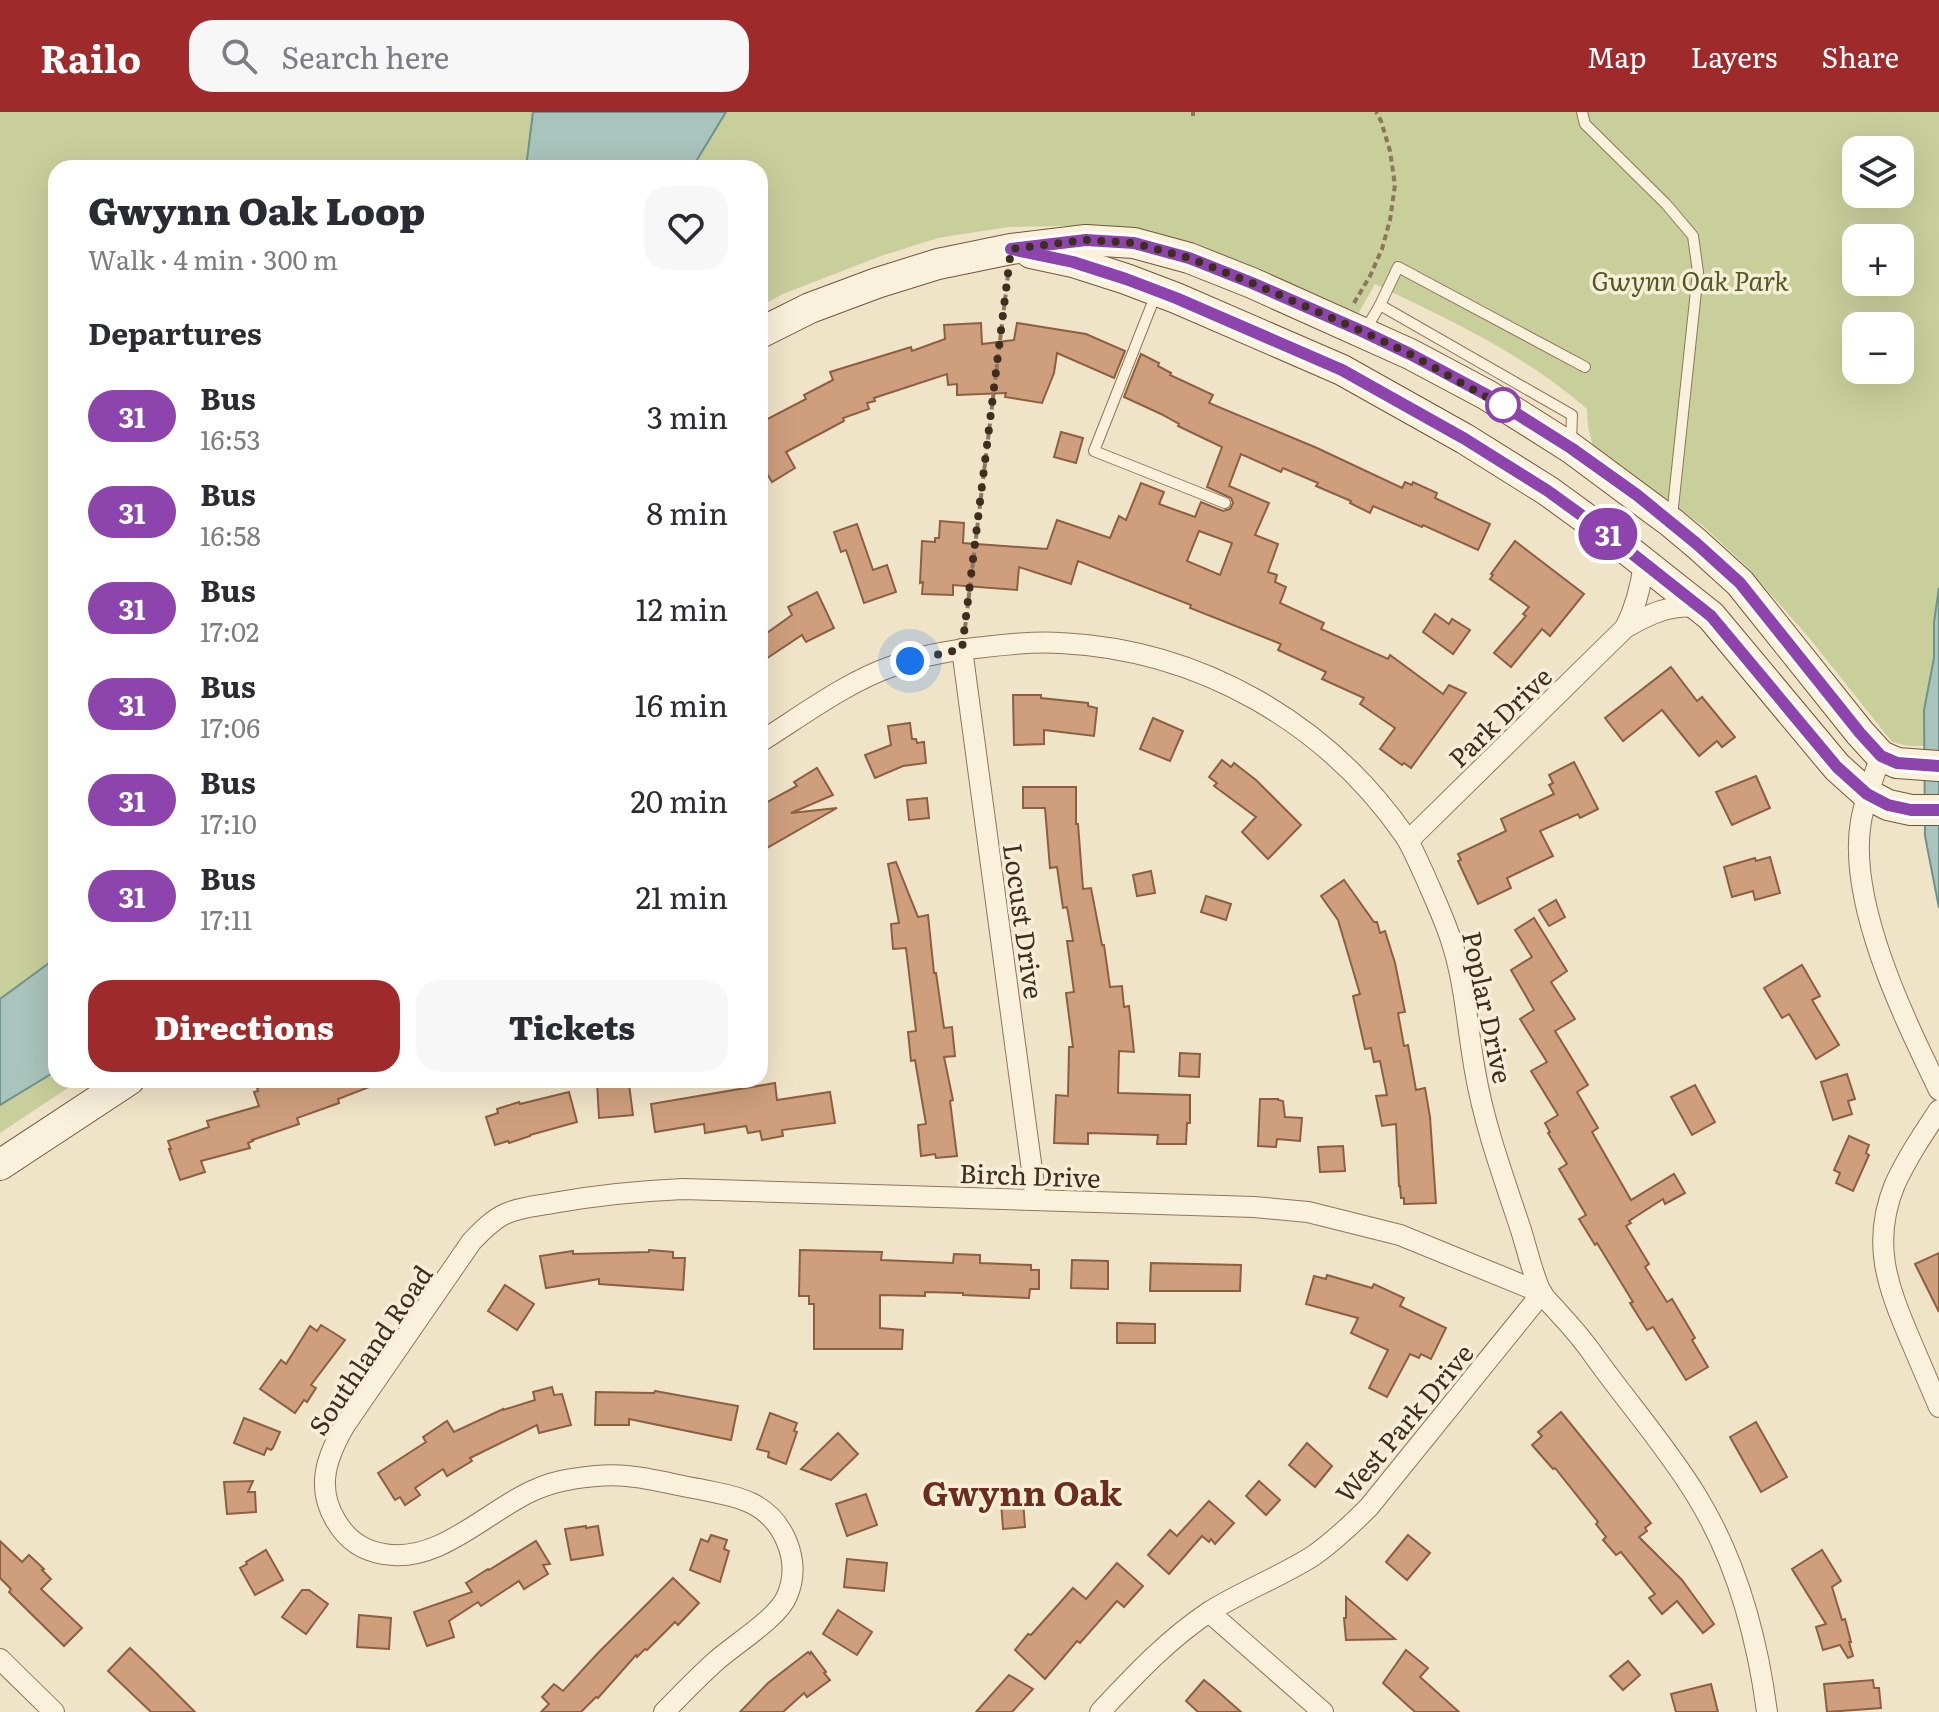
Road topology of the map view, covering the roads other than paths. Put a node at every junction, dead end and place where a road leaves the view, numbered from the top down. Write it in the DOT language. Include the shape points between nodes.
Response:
graph roads {
  1 [pos="1582,112"];
  2 [pos="1011,249"];
  3 [pos="1157,292"];
  4 [pos="1380,305"];
  5 [pos="768,329"];
  6 [pos="1364,332"];
  7 [pos="1585,367"];
  8 [pos="1342,370"];
  9 [pos="1571,448"];
  10 [pos="1548,491"];
  11 [pos="1225,503"];
  12 [pos="1672,523"];
  13 [pos="1644,563"];
  14 [pos="1725,569"];
  15 [pos="1699,607"];
  16 [pos="1625,628"];
  17 [pos="962,649"];
  18 [pos="768,737"];
  19 [pos="1881,756"];
  20 [pos="1925,765"];
  21 [pos="1867,794"];
  22 [pos="1925,810"];
  23 [pos="1409,840"];
  24 [pos="117,1088"];
  25 [pos="1939,1090"];
  26 [pos="1939,1110"];
  27 [pos="0,1165"];
  28 [pos="1036,1200"];
  29 [pos="505,1214"];
  30 [pos="1542,1293"];
  31 [pos="1939,1407"];
  32 [pos="1209,1612"];
  33 [pos="0,1659"];
  34 [pos="54,1712"];
  35 [pos="664,1712"];
  36 [pos="1100,1712"];
  37 [pos="1323,1712"];
  38 [pos="1767,1712"];
  1 -- 12 [label="lane" via="1585,124 1693,236 1698,272"];
  2 -- 3 [label="main road" via="1073,262"];
  2 -- 5 [label="main road" via="877,283"];
  2 -- 6 [label="main road" via="1070,240 1134,243 1189,258"];
  3 -- 8 [label="main road"];
  3 -- 11 [label="lane" via="1094,451"];
  4 -- 6 [label="lane"];
  4 -- 7 [label="lane" via="1398,267"];
  4 -- 9 [label="lane" via="1572,415"];
  6 -- 8 [label="main road"];
  6 -- 9 [label="main road" via="1487,395"];
  8 -- 10 [label="main road"];
  9 -- 10 [label="main road"];
  9 -- 12 [label="main road"];
  10 -- 13 [label="main road"];
  12 -- 14 [label="main road"];
  13 -- 14 [label="main road" via="1661,554 1687,551"];
  13 -- 15 [label="main road"];
  13 -- 16 [label="street, Park Drive"];
  14 -- 19 [label="main road"];
  15 -- 16 [label="street, Park Drive" via="1666,608"];
  15 -- 21 [label="main road" via="1837,767"];
  16 -- 23 [label="street, Park Drive"];
  17 -- 18 [label="street, Poplar Drive" via="890,667"];
  17 -- 23 [label="street, Poplar Drive" via="1059,642 1138,653 1196,670 1246,693 1335,756 1373,793"];
  17 -- 28 [label="street, Locust Drive"];
  19 -- 20 [label="main road"];
  19 -- 21 [label="street"];
  21 -- 22 [label="main road" via="1888,805"];
  21 -- 25 [label="street" via="1859,852 1873,930 1890,984"];
  23 -- 30 [label="street, Poplar Drive" via="1451,939 1476,1078"];
  24 -- 27 [label="main road"];
  26 -- 31 [label="street" via="1895,1184 1883,1254 1892,1296"];
  28 -- 29 [label="street, Birch Drive" via="683,1189 590,1196"];
  28 -- 30 [label="street, Birch Drive" via="1308,1212 1400,1235"];
  29 -- 35 [label="street, Southland Road" via="472,1241 345,1425 326,1469 329,1505 353,1541 394,1556 439,1546 529,1492 571,1479 627,1476 751,1502 783,1533 791,1554 787,1596 775,1613"];
  30 -- 32 [label="street, West Park Drive" via="1361,1516 1313,1555"];
  30 -- 38 [label="street, Poplar Drive" via="1671,1457 1723,1544 1746,1607"];
  32 -- 36 [label="street, West Park Drive" via="1157,1652"];
  32 -- 37 [label="street"];
  33 -- 34 [label="street"];
}
